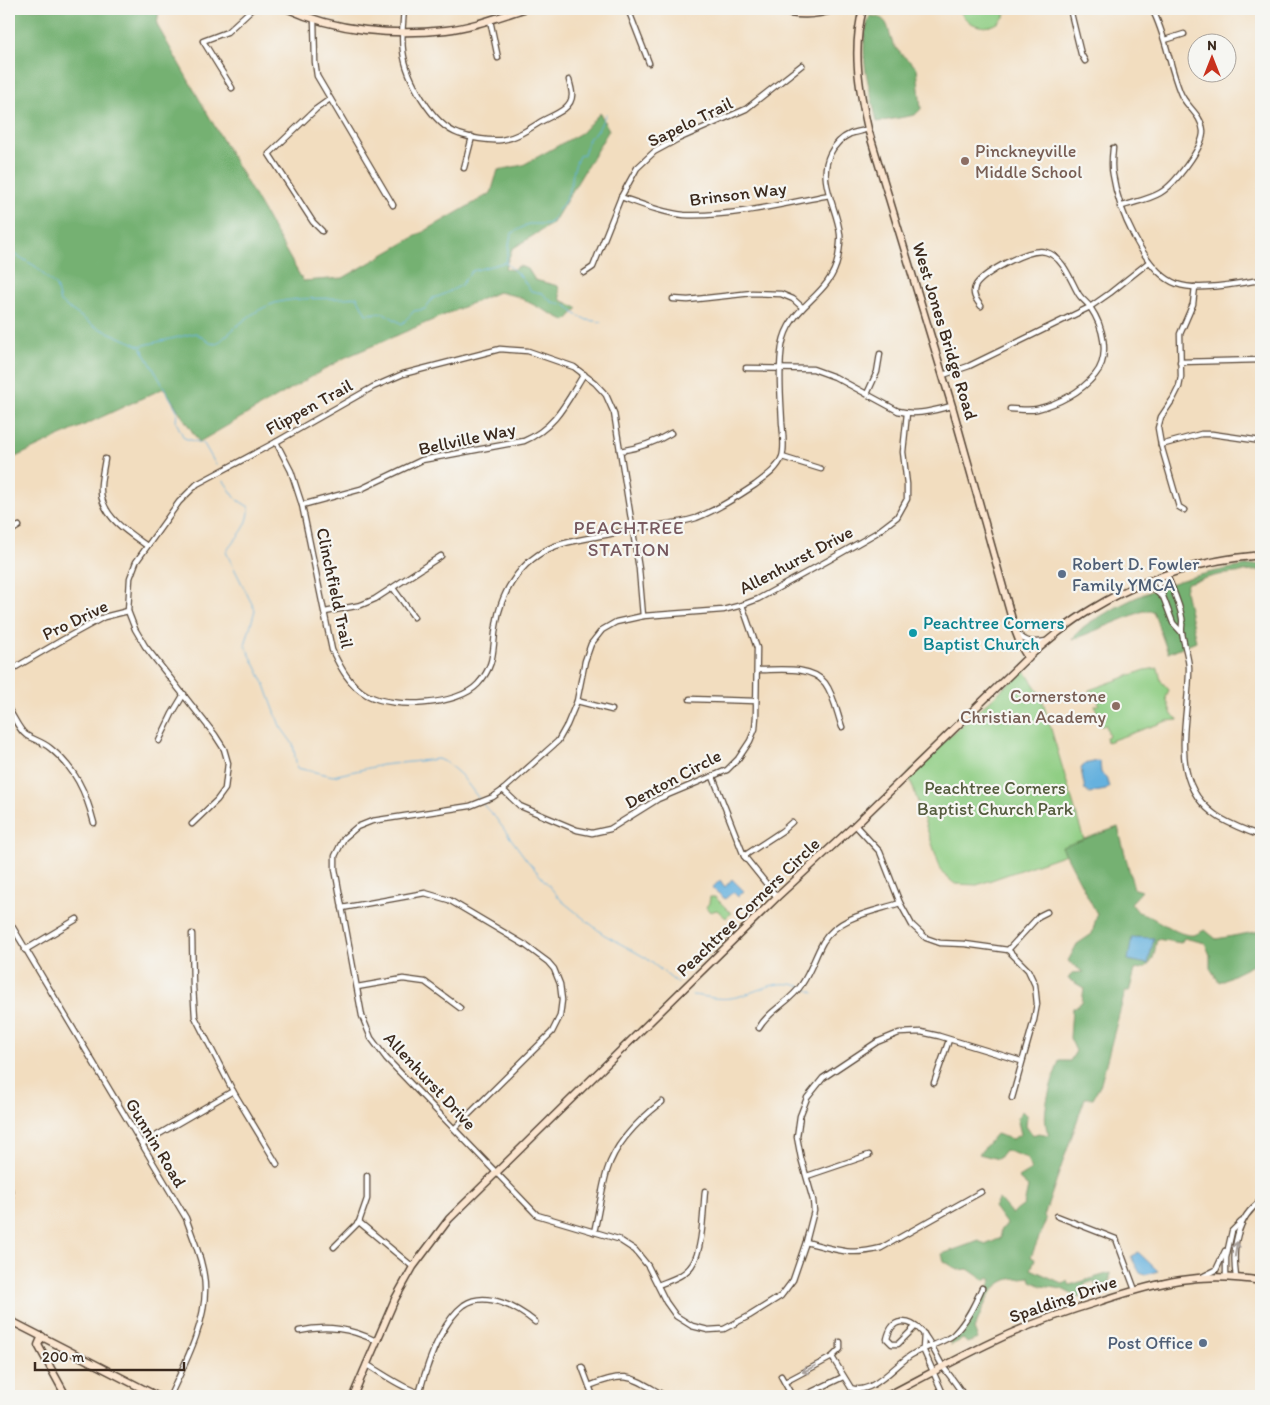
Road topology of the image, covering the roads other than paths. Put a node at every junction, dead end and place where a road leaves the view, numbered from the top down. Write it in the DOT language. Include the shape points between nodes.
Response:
graph roads {
  1 [pos="252,9"];
  2 [pos="288,9"];
  3 [pos="404,9"];
  4 [pos="524,9"];
  5 [pos="628,9"];
  6 [pos="776,9"];
  7 [pos="836,9"];
  8 [pos="863,9"];
  9 [pos="1070,9"];
  10 [pos="1152,9"];
  11 [pos="314,19"];
  12 [pos="490,20"];
  13 [pos="402,32"];
  14 [pos="1184,34"];
  15 [pos="1165,40"];
  16 [pos="498,58"];
  17 [pos="1085,61"];
  18 [pos="649,63"];
  19 [pos="802,65"];
  20 [pos="568,80"];
  21 [pos="232,88"];
  22 [pos="330,99"];
  23 [pos="868,129"];
  24 [pos="472,137"];
  25 [pos="1112,148"];
  26 [pos="464,168"];
  27 [pos="829,195"];
  28 [pos="621,197"];
  29 [pos="393,205"];
  30 [pos="1120,207"];
  31 [pos="322,231"];
  32 [pos="1149,262"];
  33 [pos="584,273"];
  34 [pos="1261,280"];
  35 [pos="1195,288"];
  36 [pos="673,299"];
  37 [pos="981,306"];
  38 [pos="802,307"];
  39 [pos="1090,307"];
  40 [pos="880,354"];
  41 [pos="1261,360"];
  42 [pos="1180,362"];
  43 [pos="780,367"];
  44 [pos="746,368"];
  45 [pos="584,374"];
  46 [pos="943,375"];
  47 [pos="868,394"];
  48 [pos="952,406"];
  49 [pos="1010,409"];
  50 [pos="907,414"];
  51 [pos="671,433"];
  52 [pos="1261,441"];
  53 [pos="276,442"];
  54 [pos="1161,445"];
  55 [pos="620,452"];
  56 [pos="782,457"];
  57 [pos="105,459"];
  58 [pos="821,469"];
  59 [pos="302,505"];
  60 [pos="1184,510"];
  61 [pos="19,526"];
  62 [pos="634,528"];
  63 [pos="9,532"];
  64 [pos="147,546"];
  65 [pos="1261,555"];
  66 [pos="441,556"];
  67 [pos="1167,575"];
  68 [pos="1156,578"];
  69 [pos="1138,586"];
  70 [pos="393,588"];
  71 [pos="1163,597"];
  72 [pos="742,605"];
  73 [pos="128,611"];
  74 [pos="325,612"];
  75 [pos="643,616"];
  76 [pos="414,617"];
  77 [pos="1015,630"];
  78 [pos="1182,633"];
  79 [pos="1048,641"];
  80 [pos="1028,658"];
  81 [pos="758,670"];
  82 [pos="9,671"];
  83 [pos="184,694"];
  84 [pos="690,700"];
  85 [pos="577,701"];
  86 [pos="756,701"];
  87 [pos="9,710"];
  88 [pos="612,710"];
  89 [pos="842,727"];
  90 [pos="160,741"];
  91 [pos="713,777"];
  92 [pos="503,790"];
  93 [pos="792,822"];
  94 [pos="94,823"];
  95 [pos="192,824"];
  96 [pos="855,824"];
  97 [pos="1261,836"];
  98 [pos="744,856"];
  99 [pos="778,897"];
  100 [pos="900,903"];
  101 [pos="342,908"];
  102 [pos="1047,912"];
  103 [pos="77,920"];
  104 [pos="9,921"];
  105 [pos="192,934"];
  106 [pos="25,950"];
  107 [pos="1008,950"];
  108 [pos="357,987"];
  109 [pos="460,1008"];
  110 [pos="759,1028"];
  111 [pos="949,1040"];
  112 [pos="1021,1061"];
  113 [pos="934,1083"];
  114 [pos="232,1091"];
  115 [pos="1012,1098"];
  116 [pos="662,1102"];
  117 [pos="455,1128"];
  118 [pos="142,1144"];
  119 [pos="869,1155"];
  120 [pos="278,1164"];
  121 [pos="496,1173"];
  122 [pos="367,1176"];
  123 [pos="807,1176"];
  124 [pos="9,1183"];
  125 [pos="705,1191"];
  126 [pos="980,1192"];
  127 [pos="1260,1203"];
  128 [pos="1261,1212"];
  129 [pos="1058,1216"];
  130 [pos="1242,1221"];
  131 [pos="9,1222"];
  132 [pos="360,1222"];
  133 [pos="594,1232"];
  134 [pos="806,1242"];
  135 [pos="334,1247"];
  136 [pos="1227,1248"];
  137 [pos="414,1267"];
  138 [pos="1204,1276"];
  139 [pos="1226,1276"];
  140 [pos="1236,1277"];
  141 [pos="1261,1280"];
  142 [pos="658,1285"];
  143 [pos="982,1288"];
  144 [pos="1136,1290"];
  145 [pos="9,1320"];
  146 [pos="534,1322"];
  147 [pos="915,1327"];
  148 [pos="299,1331"];
  149 [pos="924,1334"];
  150 [pos="42,1336"];
  151 [pos="376,1340"];
  152 [pos="840,1342"];
  153 [pos="932,1345"];
  154 [pos="923,1349"];
  155 [pos="832,1357"];
  156 [pos="366,1364"];
  157 [pos="582,1367"];
  158 [pos="944,1367"];
  159 [pos="934,1373"];
  160 [pos="781,1376"];
  161 [pos="843,1377"];
  162 [pos="785,1382"];
  163 [pos="590,1386"];
  164 [pos="419,1394"];
  165 [pos="66,1396"];
  166 [pos="157,1396"];
  167 [pos="170,1396"];
  168 [pos="353,1396"];
  169 [pos="433,1396"];
  170 [pos="593,1396"];
  171 [pos="665,1396"];
  172 [pos="792,1396"];
  173 [pos="804,1396"];
  174 [pos="887,1396"];
  175 [pos="944,1396"];
  176 [pos="964,1396"];
  1 -- 21 [label="street" via="227,32 203,41"];
  2 -- 11 [label="street"];
  3 -- 13 [label="street"];
  4 -- 12 [label="street"];
  5 -- 18 [label="street"];
  6 -- 7 [label="street" via="801,15"];
  8 -- 23 [label="street, West Jones Bridge Road" via="857,67"];
  9 -- 17 [label="street"];
  10 -- 15 [label="street"];
  11 -- 13 [label="street" via="366,30"];
  11 -- 22 [label="street" via="317,76"];
  12 -- 13 [label="street" via="446,30"];
  12 -- 16 [label="street"];
  13 -- 24 [label="street" via="406,66 429,109 458,134"];
  14 -- 15 [label="street"];
  15 -- 30 [label="street" via="1180,94 1196,114 1204,131 1202,140 1170,184 1158,194"];
  19 -- 28 [label="street, Sapelo Trail" via="746,110 654,152 637,168"];
  20 -- 24 [label="street" via="572,96 568,107 513,137 501,140"];
  22 -- 29 [label="street"];
  22 -- 31 [label="street" via="316,108 270,154"];
  23 -- 27 [label="street" via="850,134 832,149 826,162"];
  23 -- 46 [label="street, West Jones Bridge Road"];
  24 -- 26 [label="street"];
  25 -- 30 [label="street" via="1112,174"];
  27 -- 28 [label="street, Brinson Way" via="773,206 684,215"];
  27 -- 38 [label="street" via="840,234 838,260 825,287"];
  28 -- 33 [label="street, Sapelo Trail" via="593,267"];
  30 -- 32 [label="street"];
  32 -- 35 [label="street" via="1168,280"];
  32 -- 39 [label="street"];
  34 -- 35 [label="street"];
  35 -- 42 [label="street" via="1193,304 1180,334"];
  36 -- 38 [label="street" via="782,294"];
  37 -- 39 [label="street" via="975,299 976,285 1006,263 1040,251 1054,255 1064,266 1079,296"];
  38 -- 43 [label="street" via="784,335"];
  39 -- 46 [label="street" via="969,366"];
  39 -- 49 [label="street" via="1104,339 1099,371 1081,390 1054,403 1035,410"];
  40 -- 47 [label="street"];
  41 -- 42 [label="street"];
  42 -- 54 [label="street" via="1179,387 1158,428"];
  43 -- 44 [label="street"];
  43 -- 47 [label="street" via="813,368"];
  43 -- 56 [label="street"];
  45 -- 53 [label="street, Flippen Trail" via="574,367 528,351 500,349 403,374 373,387"];
  45 -- 55 [label="street, Flippen Trail" via="606,395 614,413"];
  45 -- 59 [label="street, Bellville Way" via="552,423 538,435 524,441 422,460 361,489"];
  46 -- 48 [label="street, West Jones Bridge Road"];
  47 -- 50 [label="street"];
  48 -- 50 [label="street"];
  48 -- 77 [label="street, West Jones Bridge Road"];
  50 -- 72 [label="street, Allenhurst Drive" via="903,452 907,500 897,517 876,533"];
  51 -- 55 [label="street" via="638,448"];
  52 -- 54 [label="street" via="1201,434"];
  53 -- 59 [label="street, Clinchfield Trail" via="291,471"];
  53 -- 64 [label="street, Flippen Trail" via="197,484 179,502"];
  54 -- 60 [label="street" via="1179,507"];
  55 -- 62 [label="street, Flippen Trail"];
  56 -- 58 [label="street"];
  56 -- 62 [label="street, Clinchfield Trail" via="771,474 717,508 695,518"];
  57 -- 64 [label="street" via="102,502 114,520"];
  59 -- 74 [label="street, Clinchfield Trail"];
  61 -- 63 [label="street"];
  62 -- 74 [label="street, Clinchfield Trail" via="560,544 536,556 519,572 500,607 494,657 489,670 462,696 399,703 366,694 340,668 332,650"];
  62 -- 75 [label="street, Flippen Trail"];
  64 -- 73 [label="street, Flippen Trail" via="130,578"];
  65 -- 67 [label="street, Peachtree Corners Circle" via="1214,561"];
  66 -- 70 [label="street"];
  67 -- 68 [label="street, Peachtree Corners Circle"];
  67 -- 78 [label="street" via="1182,618"];
  68 -- 69 [label="street, Peachtree Corners Circle"];
  68 -- 71 [label="street"];
  69 -- 71 [label="street" via="1152,587"];
  69 -- 79 [label="street, Peachtree Corners Circle" via="1091,610"];
  70 -- 74 [label="street" via="361,605"];
  70 -- 76 [label="street"];
  71 -- 78 [label="street" via="1173,623"];
  72 -- 75 [label="street, Allenhurst Drive" via="710,612"];
  72 -- 81 [label="street, Denton Circle" via="757,648"];
  73 -- 82 [label="street, Pro Drive" via="104,617"];
  73 -- 83 [label="street, Flippen Trail" via="146,646"];
  75 -- 85 [label="street, Allenhurst Drive" via="616,622 602,630 591,644"];
  77 -- 79 [label="street" via="1030,642"];
  77 -- 80 [label="street, West Jones Bridge Road"];
  78 -- 97 [label="street" via="1188,662 1183,750 1190,783 1210,811"];
  79 -- 80 [label="street, Peachtree Corners Circle"];
  80 -- 96 [label="street, Peachtree Corners Circle"];
  81 -- 86 [label="street, Denton Circle"];
  81 -- 89 [label="street" via="815,674 830,693"];
  83 -- 90 [label="street"];
  83 -- 95 [label="street, Flippen Trail" via="224,748 228,763 225,789"];
  84 -- 86 [label="street"];
  85 -- 88 [label="street"];
  85 -- 92 [label="street, Allenhurst Drive" via="558,741"];
  86 -- 91 [label="street, Denton Circle" via="750,742 727,770"];
  87 -- 94 [label="street" via="24,734 49,747 78,778 89,801"];
  91 -- 92 [label="street, Denton Circle" via="658,800 610,829 592,832 577,830 520,806"];
  91 -- 98 [label="street"];
  92 -- 101 [label="street, Allenhurst Drive" via="470,806 372,821 357,827 344,838 335,856"];
  93 -- 98 [label="street"];
  96 -- 99 [label="street, Peachtree Corners Circle"];
  96 -- 100 [label="street" via="880,852"];
  98 -- 99 [label="street"];
  99 -- 121 [label="street, Peachtree Corners Circle"];
  100 -- 107 [label="street" via="912,925 926,938 940,943"];
  100 -- 110 [label="street" via="848,919 829,933 802,984"];
  101 -- 108 [label="street, Allenhurst Drive"];
  101 -- 117 [label="street" via="425,893 449,900 525,945 554,969 562,1000 560,1016 552,1032"];
  102 -- 107 [label="street" via="1039,916"];
  103 -- 106 [label="street"];
  104 -- 106 [label="street, Gunnin Road"];
  105 -- 114 [label="street" via="192,987 196,1017"];
  106 -- 118 [label="street, Gunnin Road"];
  107 -- 112 [label="street" via="1028,970 1035,985 1037,1004"];
  108 -- 109 [label="street" via="404,979 425,982"];
  108 -- 117 [label="street, Allenhurst Drive" via="362,1016 372,1038 386,1058"];
  111 -- 112 [label="street, Allenhurst Drive"];
  111 -- 113 [label="street"];
  111 -- 123 [label="street, Allenhurst Drive" via="921,1032 898,1033 877,1042 822,1078 807,1098 800,1116 797,1137"];
  112 -- 115 [label="street"];
  114 -- 118 [label="street"];
  114 -- 120 [label="street"];
  116 -- 133 [label="street" via="626,1136 615,1153 607,1170"];
  117 -- 121 [label="street, Allenhurst Drive"];
  118 -- 167 [label="street, Gunnin Road" via="186,1218 200,1255 205,1289 202,1313 189,1354"];
  119 -- 123 [label="street"];
  121 -- 133 [label="street, Allenhurst Drive" via="538,1215"];
  121 -- 137 [label="street, Peachtree Corners Circle" via="450,1219"];
  122 -- 132 [label="street" via="367,1199"];
  123 -- 134 [label="street, Allenhurst Drive" via="814,1211"];
  124 -- 131 [label="street" via="12,1209"];
  125 -- 142 [label="street" via="699,1249 692,1266"];
  126 -- 134 [label="street" via="881,1248 844,1252"];
  127 -- 128 [label="street"];
  127 -- 130 [label="street"];
  129 -- 144 [label="street" via="1116,1239"];
  130 -- 136 [label="street" via="1232,1231"];
  140 -- 130 [label="street, one-way" via="1234,1256"];
  132 -- 135 [label="street"];
  132 -- 137 [label="street"];
  133 -- 142 [label="street, Allenhurst Drive" via="618,1239 635,1250"];
  134 -- 142 [label="street, Allenhurst Drive" via="794,1280 781,1296 724,1328 708,1330 692,1326 676,1316"];
  136 -- 138 [label="street" via="1216,1270"];
  136 -- 139 [label="street"];
  137 -- 151 [label="street, Peachtree Corners Circle"];
  138 -- 139 [label="street, Spalding Drive"];
  138 -- 144 [label="street, Spalding Drive"];
  139 -- 140 [label="street, Spalding Drive"];
  140 -- 141 [label="street, Spalding Drive"];
  143 -- 153 [label="street" via="953,1336"];
  144 -- 158 [label="street, Spalding Drive" via="1028,1326"];
  145 -- 150 [label="street"];
  146 -- 164 [label="street" via="524,1313 496,1301 478,1299 464,1305 451,1319 432,1354"];
  147 -- 147 [label="street" via="903,1322 895,1323 887,1339 898,1344"];
  147 -- 149 [label="street"];
  148 -- 151 [label="street" via="341,1328"];
  149 -- 153 [label="street"];
  149 -- 154 [label="street"];
  150 -- 165 [label="street" via="38,1345"];
  150 -- 166 [label="street"];
  151 -- 156 [label="street, Peachtree Corners Circle"];
  152 -- 155 [label="street" via="840,1349"];
  153 -- 154 [label="street"];
  153 -- 158 [label="street"];
  154 -- 159 [label="street"];
  154 -- 161 [label="street" via="908,1357 882,1380 862,1389 851,1388"];
  155 -- 161 [label="street"];
  155 -- 162 [label="street, one-way"];
  156 -- 164 [label="street"];
  156 -- 168 [label="street, Peachtree Corners Circle"];
  157 -- 163 [label="street"];
  158 -- 159 [label="street, Spalding Drive"];
  158 -- 176 [label="street"];
  159 -- 174 [label="street, Spalding Drive"];
  159 -- 175 [label="street"];
  160 -- 162 [label="street"];
  161 -- 173 [label="street"];
  162 -- 172 [label="street"];
  163 -- 170 [label="street"];
  163 -- 171 [label="street" via="609,1378 628,1376"];
  164 -- 169 [label="street"];
}
